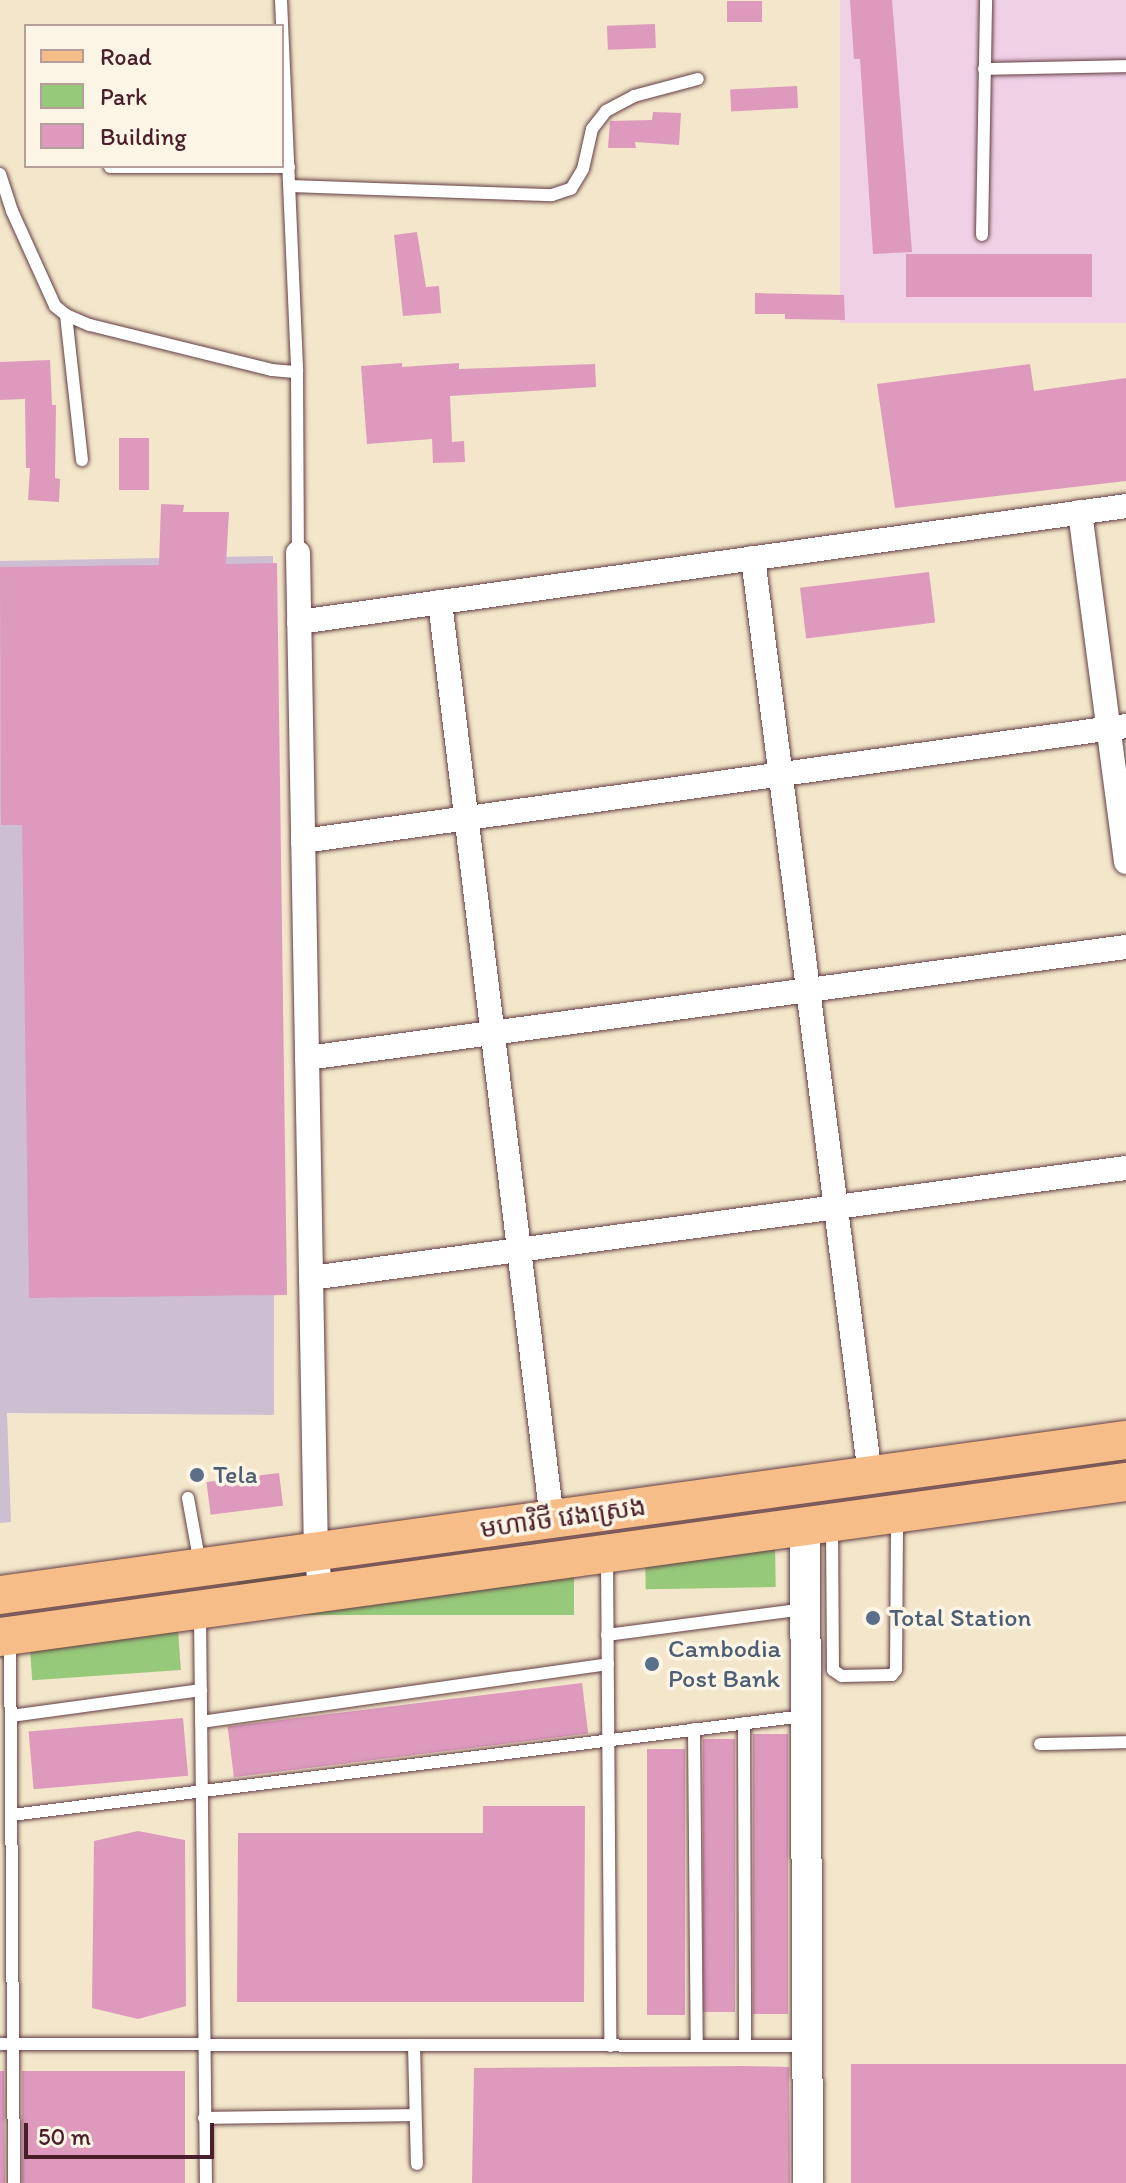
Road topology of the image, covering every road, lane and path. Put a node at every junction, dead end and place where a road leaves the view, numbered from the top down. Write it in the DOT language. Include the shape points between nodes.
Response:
graph roads {
  1 [pos="281,0"];
  2 [pos="986,0"];
  3 [pos="282,24"];
  4 [pos="284,63"];
  5 [pos="1126,66"];
  6 [pos="984,69"];
  7 [pos="698,79"];
  8 [pos="284,167"];
  9 [pos="289,167"];
  10 [pos="0,174"];
  11 [pos="290,186"];
  12 [pos="982,235"];
  13 [pos="66,315"];
  14 [pos="297,372"];
  15 [pos="82,460"];
  16 [pos="1126,506"];
  17 [pos="1080,512"];
  18 [pos="298,553"];
  19 [pos="753,558"];
  20 [pos="440,602"];
  21 [pos="299,622"];
  22 [pos="1117,728"];
  23 [pos="780,775"];
  24 [pos="466,818"];
  25 [pos="303,841"];
  26 [pos="1126,862"];
  27 [pos="1126,947"];
  28 [pos="806,990"];
  29 [pos="493,1033"];
  30 [pos="307,1058"];
  31 [pos="1126,1168"];
  32 [pos="833,1208"];
  33 [pos="519,1250"];
  34 [pos="311,1278"];
  35 [pos="1126,1440"];
  36 [pos="870,1475"];
  37 [pos="1126,1482"];
  38 [pos="188,1498"];
  39 [pos="897,1514"];
  40 [pos="552,1519"];
  41 [pos="818,1524"];
  42 [pos="316,1552"];
  43 [pos="607,1554"];
  44 [pos="201,1567"];
  45 [pos="321,1593"];
  46 [pos="0,1595"];
  47 [pos="805,1609"];
  48 [pos="200,1610"];
  49 [pos="607,1635"];
  50 [pos="5,1636"];
  51 [pos="608,1664"];
  52 [pos="201,1690"];
  53 [pos="11,1716"];
  54 [pos="795,1717"];
  55 [pos="201,1722"];
  56 [pos="744,1723"];
  57 [pos="694,1729"];
  58 [pos="608,1740"];
  59 [pos="1126,1742"];
  60 [pos="1040,1744"];
  61 [pos="201,1791"];
  62 [pos="12,1815"];
  63 [pos="7,2044"];
  64 [pos="203,2045"];
  65 [pos="414,2045"];
  66 [pos="610,2046"];
  67 [pos="697,2046"];
  68 [pos="745,2046"];
  69 [pos="802,2046"];
  70 [pos="415,2115"];
  71 [pos="204,2118"];
  72 [pos="417,2164"];
  73 [pos="14,2183"];
  74 [pos="206,2183"];
  75 [pos="808,2183"];
  1 -- 3 [label="lane"];
  2 -- 6 [label="lane"];
  4 -- 9 [label="lane"];
  5 -- 6 [label="lane"];
  6 -- 12 [label="lane"];
  7 -- 11 [label="lane" via="634,96 606,111 592,129 583,169 571,189 552,195"];
  8 -- 9 [label="lane"];
  9 -- 11 [label="lane"];
  10 -- 13 [label="lane" via="55,306"];
  11 -- 14 [label="lane"];
  13 -- 14 [label="lane" via="257,367"];
  13 -- 15 [label="lane"];
  14 -- 18 [label="lane"];
  16 -- 17 [label="street"];
  17 -- 19 [label="street"];
  17 -- 22 [label="street"];
  18 -- 21 [label="street"];
  19 -- 20 [label="street"];
  19 -- 23 [label="street"];
  20 -- 21 [label="street"];
  20 -- 24 [label="street"];
  21 -- 25 [label="street"];
  22 -- 23 [label="street"];
  22 -- 26 [label="street"];
  23 -- 24 [label="street"];
  23 -- 28 [label="street"];
  24 -- 25 [label="street"];
  24 -- 29 [label="street"];
  25 -- 30 [label="street"];
  27 -- 28 [label="street"];
  28 -- 29 [label="street"];
  28 -- 32 [label="street"];
  29 -- 30 [label="street"];
  29 -- 33 [label="street"];
  30 -- 34 [label="street"];
  31 -- 32 [label="street"];
  32 -- 33 [label="street"];
  32 -- 36 [label="street"];
  33 -- 34 [label="street"];
  33 -- 40 [label="street"];
  34 -- 42 [label="street"];
  35 -- 36 [label="main road, មហាវិថី វេងស្រេង"];
  36 -- 40 [label="main road, មហាវិថី វេងស្រេង"];
  37 -- 39 [label="main road, មហាវិថី វេងស្រេង"];
  38 -- 44 [label="lane"];
  39 -- 41 [label="main road, មហាវិថី វេងស្រេង"];
  39 -- 41 [label="lane" via="892,1675 842,1676 833,1670"];
  40 -- 42 [label="main road, មហាវិថី វេងស្រេង"];
  41 -- 43 [label="main road, មហាវិថី វេងស្រេង"];
  41 -- 47 [label="street"];
  42 -- 44 [label="main road, មហាវិថី វេងស្រេង"];
  42 -- 45 [label="street"];
  43 -- 45 [label="main road, មហាវិថី វេងស្រេង"];
  43 -- 49 [label="lane"];
  44 -- 46 [label="main road, មហាវិថី វេងស្រេង"];
  45 -- 48 [label="main road, មហាវិថី វេងស្រេង"];
  47 -- 49 [label="lane"];
  47 -- 75 [label="street"];
  48 -- 50 [label="main road, មហាវិថី វេងស្រេង"];
  48 -- 52 [label="lane"];
  49 -- 51 [label="lane"];
  50 -- 53 [label="lane"];
  51 -- 55 [label="lane"];
  51 -- 58 [label="lane"];
  52 -- 53 [label="lane"];
  52 -- 55 [label="lane"];
  53 -- 62 [label="lane"];
  54 -- 56 [label="lane"];
  55 -- 61 [label="lane"];
  56 -- 57 [label="lane"];
  56 -- 68 [label="lane"];
  57 -- 58 [label="lane"];
  57 -- 67 [label="lane"];
  58 -- 61 [label="lane"];
  58 -- 66 [label="lane"];
  59 -- 60 [label="lane"];
  61 -- 62 [label="lane"];
  61 -- 64 [label="lane"];
  62 -- 63 [label="lane"];
  63 -- 64 [label="lane"];
  63 -- 73 [label="lane"];
  64 -- 65 [label="lane"];
  64 -- 71 [label="lane"];
  65 -- 66 [label="lane"];
  65 -- 70 [label="lane"];
  66 -- 67 [label="lane"];
  67 -- 68 [label="lane"];
  68 -- 69 [label="lane"];
  70 -- 71 [label="lane"];
  70 -- 72 [label="lane"];
  71 -- 74 [label="lane"];
}
